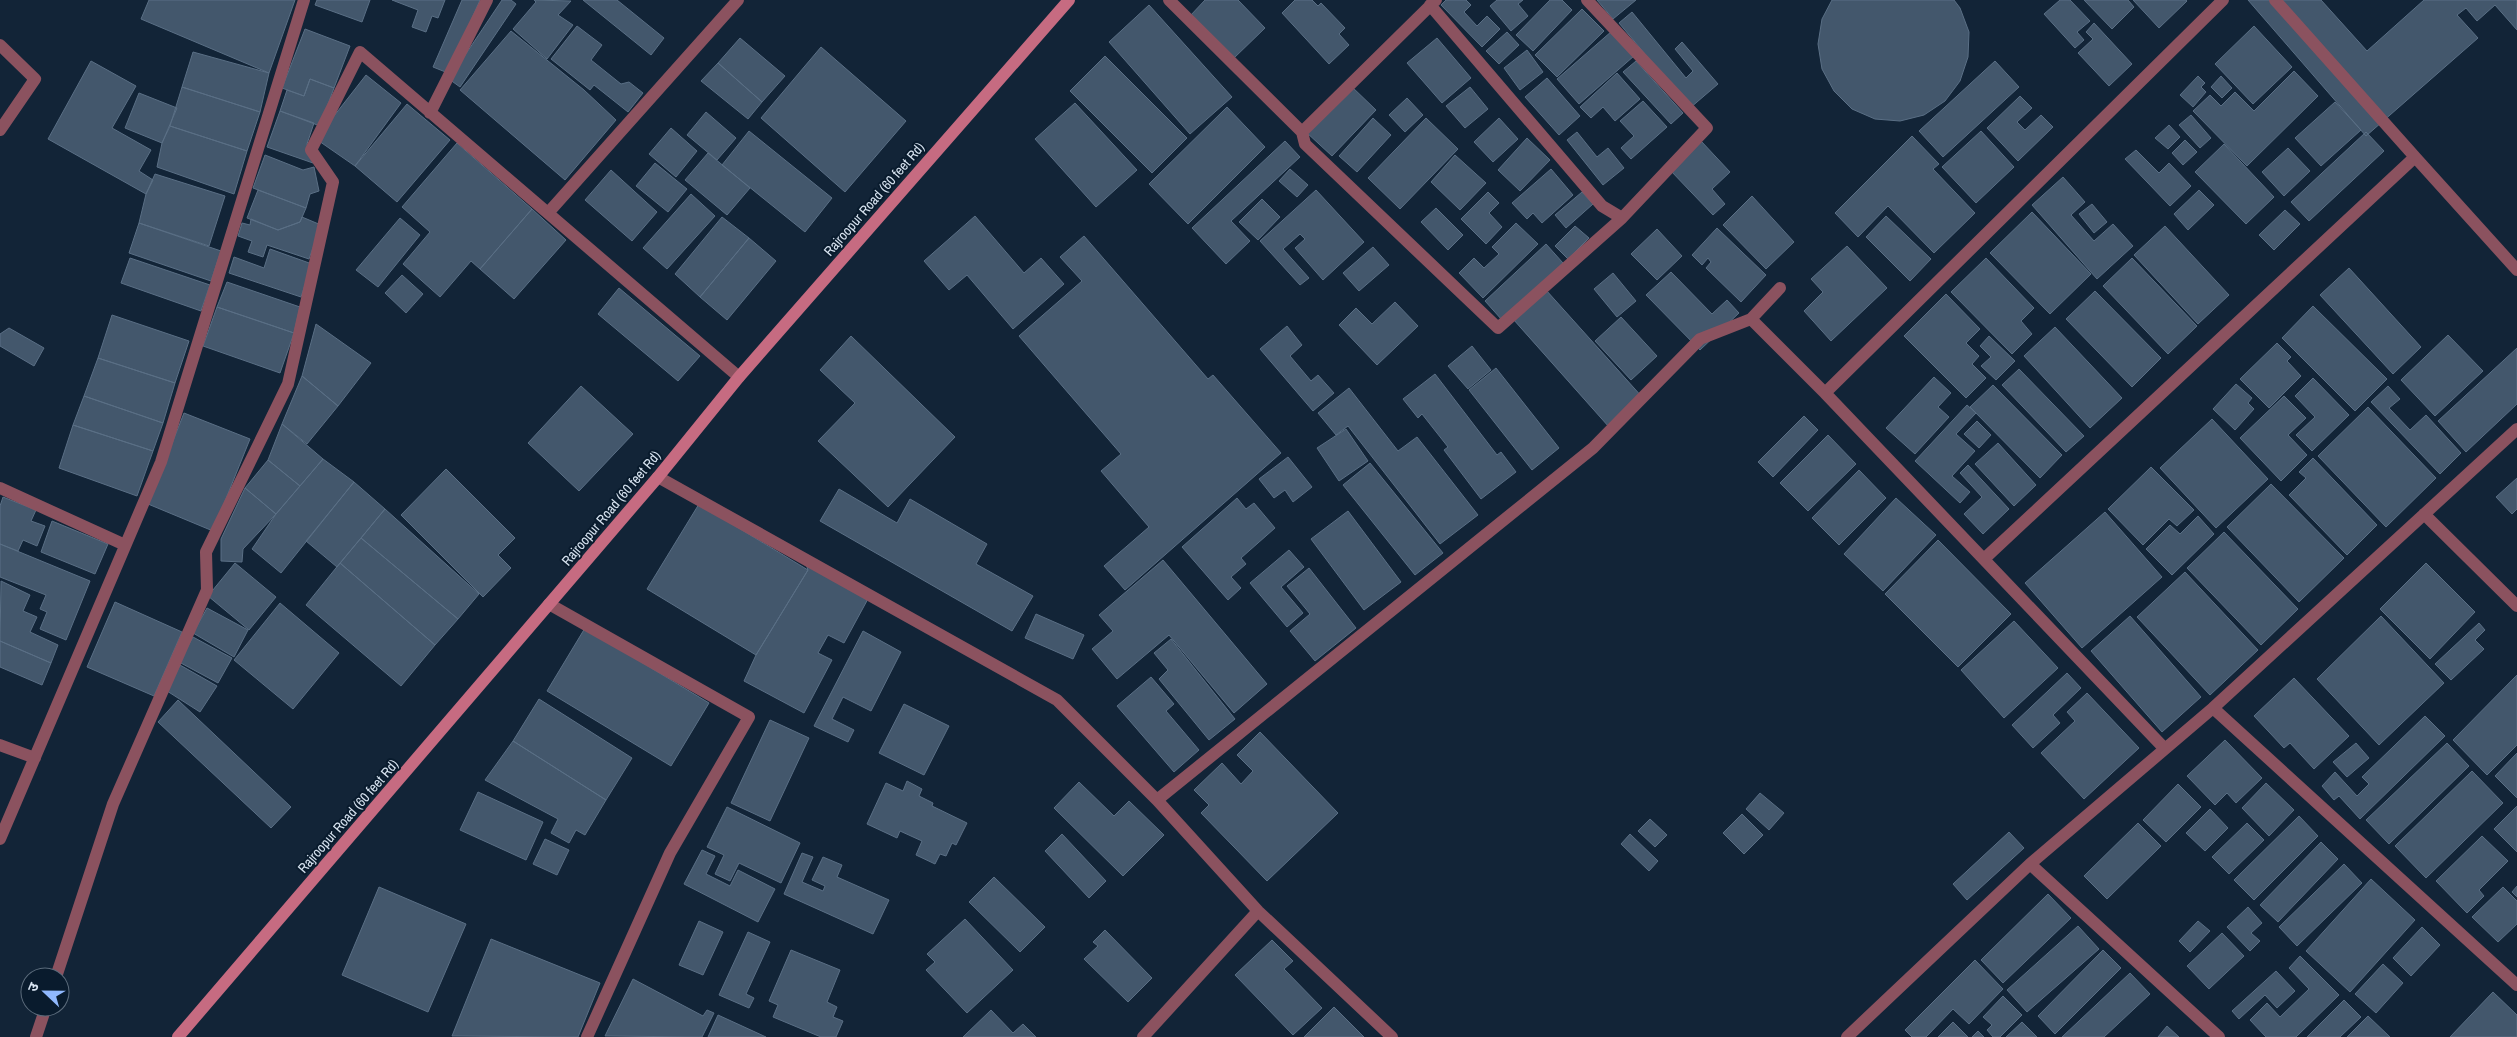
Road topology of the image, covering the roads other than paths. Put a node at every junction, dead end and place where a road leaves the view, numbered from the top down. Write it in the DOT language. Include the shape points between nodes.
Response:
graph roads {
  1 [pos="304,0"];
  2 [pos="487,0"];
  3 [pos="738,0"];
  4 [pos="1069,0"];
  5 [pos="1169,0"];
  6 [pos="1587,0"];
  7 [pos="2223,0"];
  8 [pos="2275,0"];
  9 [pos="1433,2"];
  10 [pos="0,45"];
  11 [pos="430,112"];
  12 [pos="0,130"];
  13 [pos="1302,132"];
  14 [pos="2415,157"];
  15 [pos="548,213"];
  16 [pos="1622,218"];
  17 [pos="2517,270"];
  18 [pos="1780,288"];
  19 [pos="1751,319"];
  20 [pos="739,377"];
  21 [pos="1825,393"];
  22 [pos="2517,429"];
  23 [pos="658,478"];
  24 [pos="1,490"];
  25 [pos="2424,514"];
  26 [pos="125,546"];
  27 [pos="1984,559"];
  28 [pos="548,604"];
  29 [pos="2517,606"];
  30 [pos="2213,708"];
  31 [pos="0,745"];
  32 [pos="2165,749"];
  33 [pos="35,758"];
  34 [pos="1157,800"];
  35 [pos="0,839"];
  36 [pos="2030,864"];
  37 [pos="1258,912"];
  38 [pos="59,967"];
  39 [pos="2517,985"];
  40 [pos="43,1017"];
  41 [pos="1852,1035"];
  42 [pos="36,1037"];
  43 [pos="178,1037"];
  44 [pos="587,1037"];
  45 [pos="1143,1037"];
  46 [pos="1392,1037"];
  47 [pos="2219,1037"];
  1 -- 26 [label="street" via="161,462"];
  2 -- 11 [label="street"];
  3 -- 15 [label="street"];
  4 -- 20 [label="main road, Rajroopur Road (60 feet Rd)"];
  5 -- 13 [label="street"];
  6 -- 16 [label="street" via="1707,128"];
  7 -- 21 [label="street"];
  8 -- 14 [label="street"];
  9 -- 13 [label="street"];
  9 -- 16 [label="street" via="1602,206"];
  10 -- 12 [label="street" via="35,79"];
  11 -- 15 [label="street"];
  11 -- 38 [label="street" via="360,52 311,150 333,182 288,384 206,552 207,590 113,804"];
  13 -- 16 [label="street" via="1305,144 1498,328"];
  14 -- 17 [label="street"];
  14 -- 27 [label="street"];
  15 -- 20 [label="street"];
  18 -- 19 [label="street"];
  19 -- 21 [label="street"];
  19 -- 34 [label="street" via="1700,338 1593,448"];
  20 -- 23 [label="main road, Rajroopur Road (60 feet Rd)"];
  21 -- 27 [label="street"];
  22 -- 25 [label="street"];
  23 -- 28 [label="main road, Rajroopur Road (60 feet Rd)"];
  23 -- 34 [label="street" via="1057,700"];
  24 -- 26 [label="street"];
  25 -- 29 [label="street"];
  25 -- 30 [label="street"];
  26 -- 33 [label="street"];
  27 -- 32 [label="street"];
  28 -- 43 [label="main road, Rajroopur Road (60 feet Rd)"];
  28 -- 44 [label="street" via="749,716 670,853"];
  30 -- 32 [label="street"];
  30 -- 39 [label="street"];
  31 -- 33 [label="street"];
  32 -- 36 [label="street"];
  33 -- 35 [label="street"];
  34 -- 37 [label="street"];
  36 -- 41 [label="street"];
  36 -- 47 [label="street"];
  37 -- 45 [label="street"];
  37 -- 46 [label="street"];
  40 -- 42 [label="street"];
}
